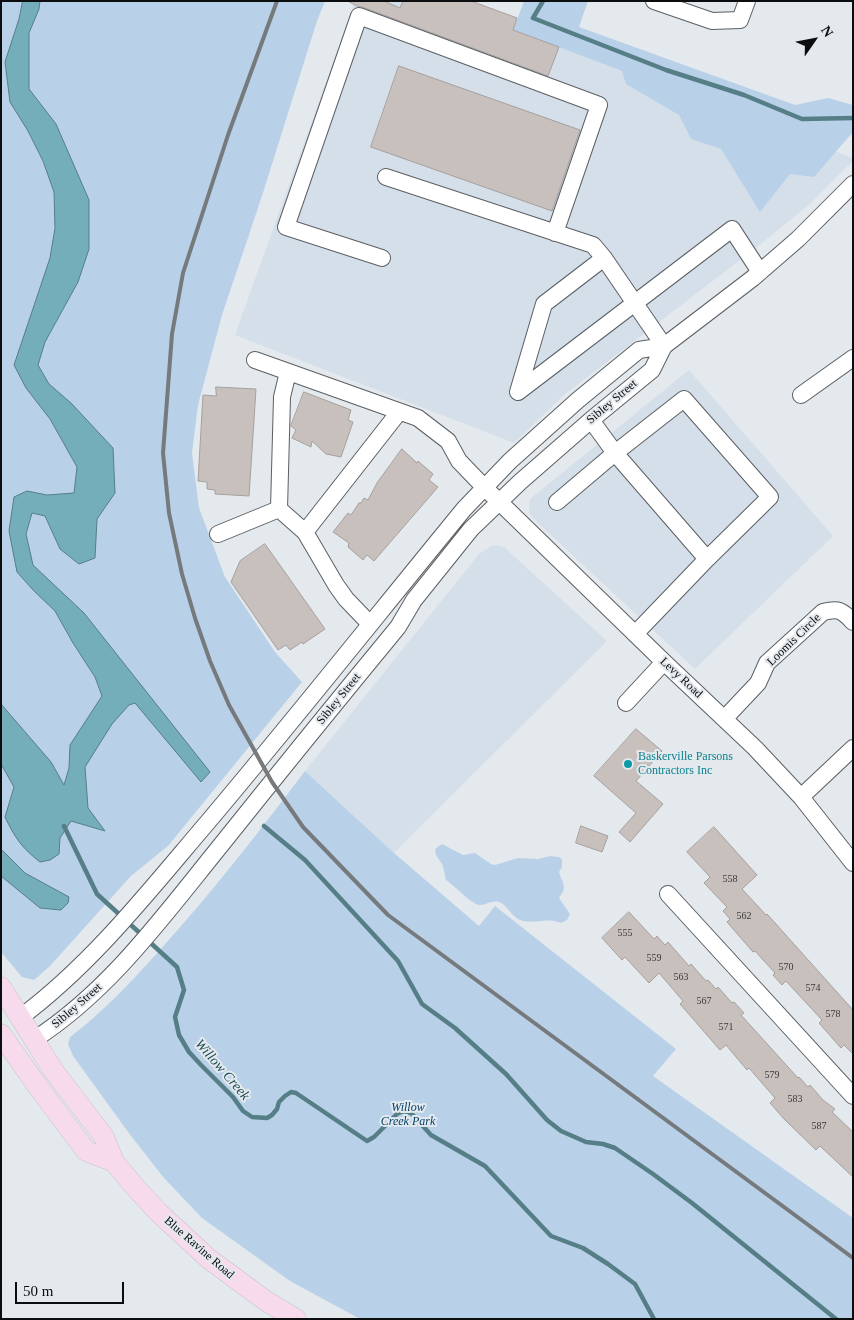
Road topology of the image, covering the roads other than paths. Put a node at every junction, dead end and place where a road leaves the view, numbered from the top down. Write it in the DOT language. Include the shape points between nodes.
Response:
graph roads {
  1 [pos="654,1"];
  2 [pos="747,1"];
  3 [pos="386,177"];
  4 [pos="853,184"];
  5 [pos="555,233"];
  6 [pos="382,258"];
  7 [pos="604,258"];
  8 [pos="760,272"];
  9 [pos="635,302"];
  10 [pos="664,346"];
  11 [pos="853,358"];
  12 [pos="255,360"];
  13 [pos="288,372"];
  14 [pos="801,395"];
  15 [pos="399,412"];
  16 [pos="591,420"];
  17 [pos="615,453"];
  18 [pos="484,487"];
  19 [pos="499,502"];
  20 [pos="557,502"];
  21 [pos="279,509"];
  22 [pos="305,532"];
  23 [pos="218,534"];
  24 [pos="707,559"];
  25 [pos="853,622"];
  26 [pos="370,624"];
  27 [pos="635,634"];
  28 [pos="664,662"];
  29 [pos="626,704"];
  30 [pos="725,718"];
  31 [pos="853,748"];
  32 [pos="801,797"];
  33 [pos="853,863"];
  34 [pos="668,894"];
  35 [pos="1,987"];
  36 [pos="21,1017"];
  37 [pos="1,1030"];
  38 [pos="1,1034"];
  39 [pos="35,1039"];
  40 [pos="8,1057"];
  41 [pos="853,1096"];
  42 [pos="114,1162"];
  43 [pos="296,1319"];
  1 -- 2 [label="street" via="712,21 740,20"];
  3 -- 5 [label="street"];
  4 -- 8 [label="street, Sibley Street"];
  5 -- 6 [label="street" via="599,105 359,16 286,227"];
  5 -- 7 [label="street" via="593,245"];
  7 -- 9 [label="street"];
  7 -- 9 [label="street" via="544,304 518,392"];
  8 -- 9 [label="street" via="732,229"];
  8 -- 10 [label="street, Sibley Street"];
  9 -- 10 [label="street"];
  10 -- 16 [label="street, Sibley Street" via="652,370"];
  10 -- 18 [label="street, Sibley Street" via="639,350 578,400"];
  11 -- 14 [label="street"];
  12 -- 13 [label="street, Levy Road"];
  13 -- 15 [label="street, Levy Road"];
  13 -- 21 [label="street" via="282,397"];
  15 -- 18 [label="street, Levy Road" via="418,418 448,441 459,461"];
  15 -- 22 [label="street"];
  16 -- 17 [label="street"];
  16 -- 19 [label="street, Sibley Street"];
  17 -- 20 [label="street"];
  17 -- 24 [label="street"];
  17 -- 24 [label="street" via="684,398 770,498"];
  18 -- 19 [label="street, Levy Road"];
  18 -- 26 [label="street, Sibley Street"];
  19 -- 27 [label="street, Levy Road"];
  19 -- 39 [label="street, Sibley Street" via="472,529 414,600 398,627 133,952 83,1002"];
  21 -- 22 [label="street"];
  21 -- 23 [label="street"];
  22 -- 26 [label="street" via="336,585"];
  24 -- 27 [label="street"];
  25 -- 30 [label="street, Loomis Circle" via="845,612 822,612 767,663 758,683"];
  26 -- 36 [label="street, Sibley Street" via="146,895 70,976"];
  27 -- 28 [label="street, Levy Road"];
  28 -- 29 [label="street"];
  28 -- 30 [label="street, Levy Road"];
  30 -- 32 [label="street, Levy Road"];
  31 -- 32 [label="street"];
  32 -- 33 [label="street, Levy Road"];
  34 -- 41 [label="street"];
  35 -- 36 [label="main road, Blue Ravine Road"];
  36 -- 37 [label="main road, Sibley Street"];
  36 -- 39 [label="main road, Blue Ravine Road"];
  38 -- 40 [label="main road, Blue Ravine Road"];
  39 -- 40 [label="main road, Sibley Street"];
  39 -- 42 [label="main road, Blue Ravine Road" via="53,1070 104,1137"];
  40 -- 42 [label="main road, Blue Ravine Road" via="86,1151"];
  42 -- 43 [label="main road, Blue Ravine Road" via="158,1212 209,1259"];
}
